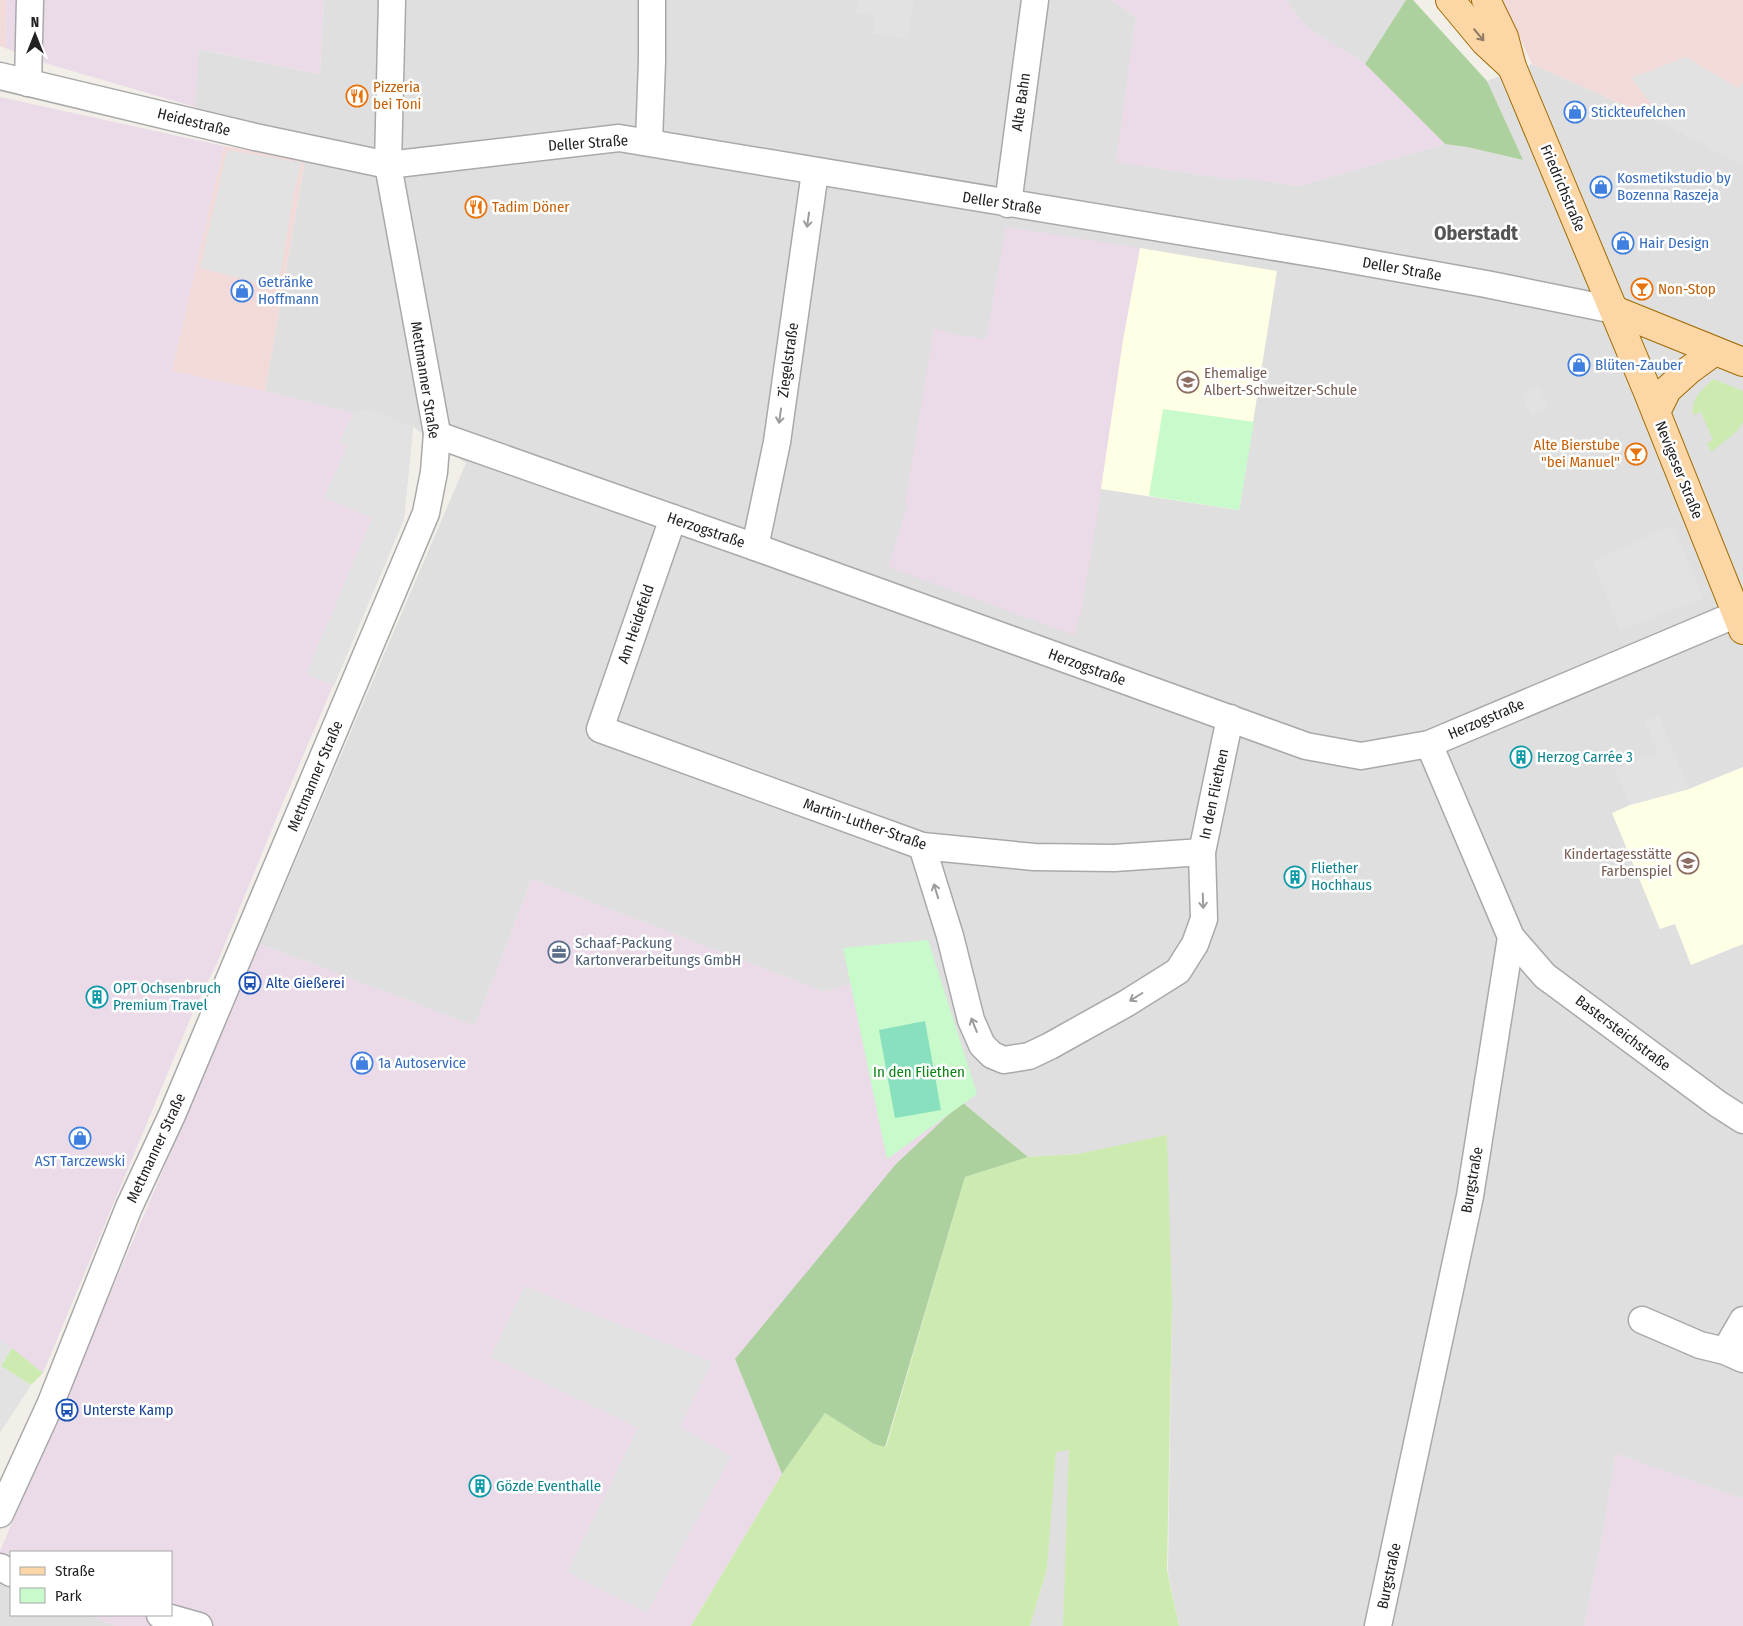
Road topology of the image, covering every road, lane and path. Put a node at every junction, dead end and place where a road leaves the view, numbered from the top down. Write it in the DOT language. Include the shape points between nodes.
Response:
graph roads {
  1 [pos="30,0"];
  2 [pos="392,0"];
  3 [pos="652,0"];
  4 [pos="1035,0"];
  5 [pos="1450,0"];
  6 [pos="1486,0"];
  7 [pos="1512,67"];
  8 [pos="0,76"];
  9 [pos="28,83"];
  10 [pos="650,142"];
  11 [pos="388,165"];
  12 [pos="815,172"];
  13 [pos="1008,204"];
  14 [pos="1614,310"];
  15 [pos="1715,351"];
  16 [pos="1743,362"];
  17 [pos="1656,412"];
  18 [pos="437,433"];
  19 [pos="673,518"];
  20 [pos="755,547"];
  21 [pos="1740,622"];
  22 [pos="1230,718"];
  23 [pos="600,730"];
  24 [pos="1429,744"];
  25 [pos="922,846"];
  26 [pos="1202,852"];
  27 [pos="1511,937"];
  28 [pos="1743,1120"];
  29 [pos="1642,1320"];
  30 [pos="1743,1320"];
  31 [pos="1734,1355"];
  32 [pos="0,1514"];
  33 [pos="164,1616"];
  34 [pos="199,1626"];
  35 [pos="1378,1626"];
  1 -- 9 [label="street"];
  2 -- 11 [label="street, Mettmanner Straße"];
  3 -- 10 [label="street"];
  4 -- 13 [label="street, Alte Bahn"];
  5 -- 7 [label="main road, Friedrichstraße, one-way" via="1485,42"];
  6 -- 7 [label="main road, Friedrichstraße" via="1504,37"];
  7 -- 14 [label="main road, Friedrichstraße"];
  8 -- 9 [label="street, Heidestraße"];
  9 -- 11 [label="street, Heidestraße"];
  10 -- 11 [label="street, Deller Straße" via="619,138 589,140"];
  10 -- 12 [label="street, Deller Straße"];
  11 -- 18 [label="street, Mettmanner Straße"];
  12 -- 13 [label="street, Deller Straße"];
  12 -- 20 [label="street, Ziegelstraße, one-way" via="777,442"];
  13 -- 14 [label="street, Deller Straße" via="1339,258"];
  14 -- 15 [label="main road"];
  14 -- 17 [label="main road, Nevigeser Straße"];
  15 -- 16 [label="main road"];
  15 -- 17 [label="main road" via="1667,390"];
  17 -- 21 [label="main road, Nevigeser Straße"];
  18 -- 19 [label="street, Herzogstraße"];
  18 -- 32 [label="street, Mettmanner Straße" via="426,513 180,1097 129,1207 50,1405"];
  19 -- 20 [label="street, Herzogstraße"];
  19 -- 23 [label="street, Am Heidefeld"];
  20 -- 22 [label="street, Herzogstraße"];
  21 -- 24 [label="street, Herzogstraße"];
  22 -- 24 [label="street, Herzogstraße" via="1306,746 1361,756"];
  22 -- 26 [label="street, In den Fliethen"];
  23 -- 25 [label="street, Martin-Luther-Straße"];
  24 -- 27 [label="street"];
  25 -- 26 [label="street, Martin-Luther-Straße" via="1034,857 1114,858"];
  26 -- 25 [label="street, In den Fliethen, one-way" via="1204,919 1195,944 1178,971 1050,1046 1029,1056 1004,1060 992,1055 982,1044 971,1020 950,936"];
  27 -- 28 [label="street, Bastersteichstraße" via="1545,976"];
  27 -- 35 [label="street, Burgstraße" via="1470,1196"];
  29 -- 31 [label="street" via="1700,1345"];
  30 -- 31 [label="street"];
  33 -- 34 [label="street"];
}
